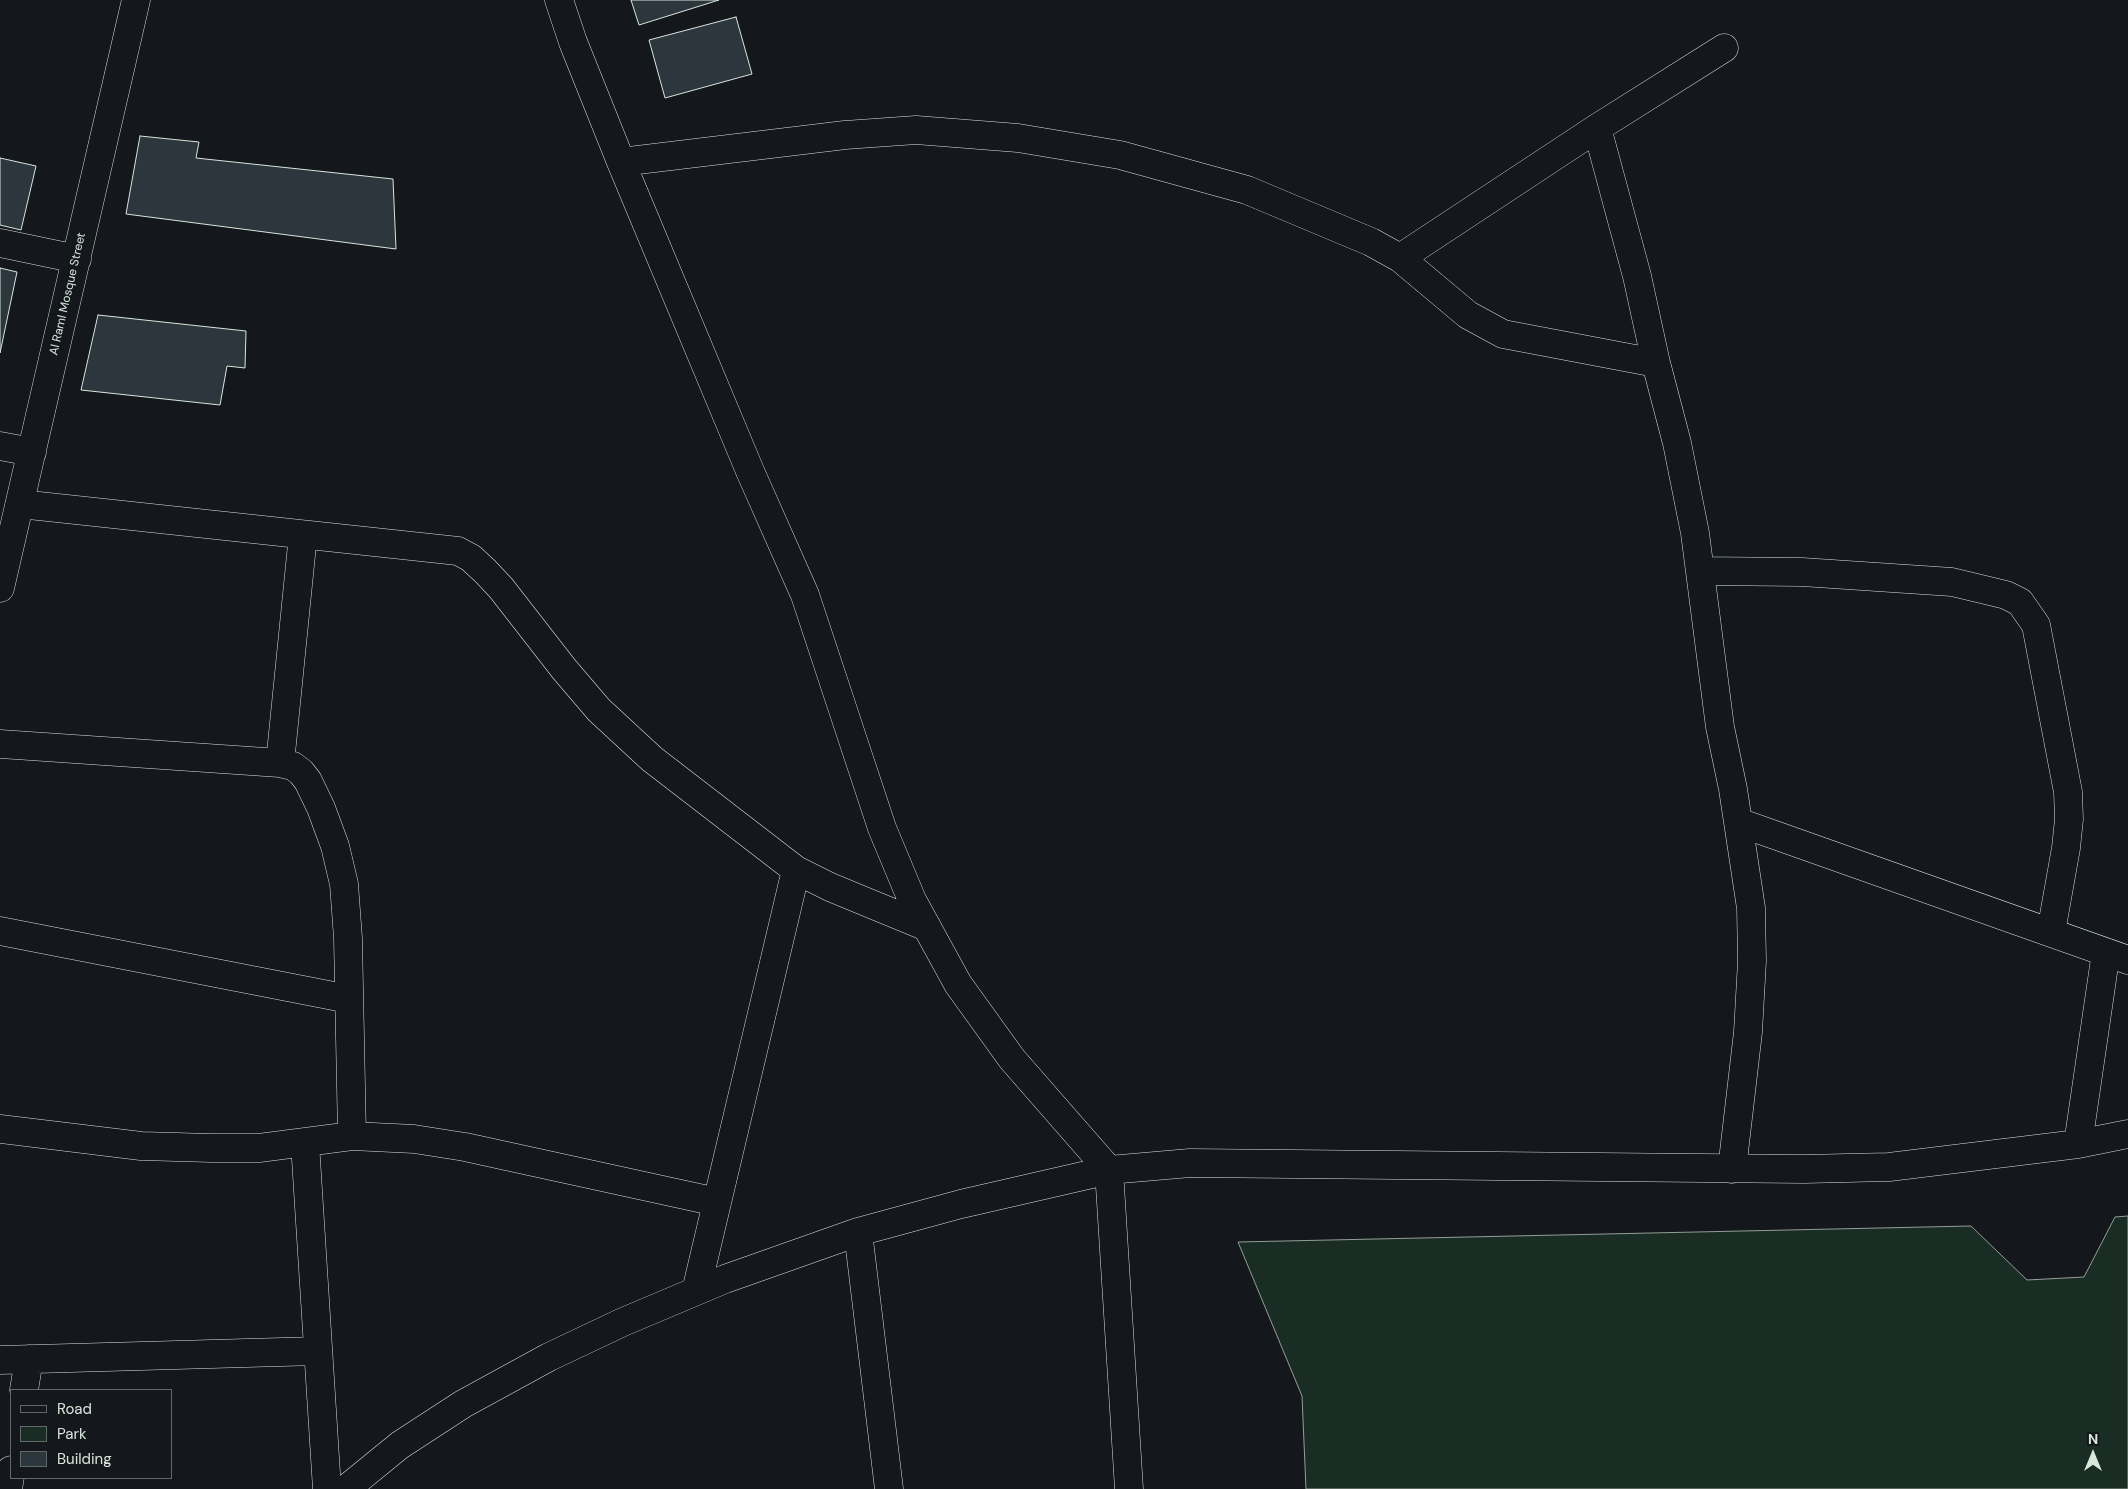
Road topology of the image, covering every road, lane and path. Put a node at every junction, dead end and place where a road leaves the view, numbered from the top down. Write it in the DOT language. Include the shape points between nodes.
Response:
graph roads {
  1 [pos="136,0"];
  2 [pos="559,0"];
  3 [pos="1724,48"];
  4 [pos="1597,128"];
  5 [pos="621,162"];
  6 [pos="0,243"];
  7 [pos="1400,258"];
  8 [pos="76,259"];
  9 [pos="1656,363"];
  10 [pos="0,446"];
  11 [pos="32,452"];
  12 [pos="20,504"];
  13 [pos="303,535"];
  14 [pos="1700,571"];
  15 [pos="0,588"];
  16 [pos="0,744"];
  17 [pos="280,763"];
  18 [pos="1738,822"];
  19 [pos="796,870"];
  20 [pos="927,927"];
  21 [pos="0,931"];
  22 [pos="2051,932"];
  23 [pos="2117,956"];
  24 [pos="349,1000"];
  25 [pos="0,1129"];
  26 [pos="2128,1134"];
  27 [pos="352,1136"];
  28 [pos="305,1143"];
  29 [pos="2078,1144"];
  30 [pos="1732,1169"];
  31 [pos="1109,1170"];
  32 [pos="717,1202"];
  33 [pos="858,1232"];
  34 [pos="696,1291"];
  35 [pos="317,1351"];
  36 [pos="29,1359"];
  37 [pos="0,1360"];
  38 [pos="24,1389"];
  39 [pos="10,1476"];
  40 [pos="345,1488"];
  41 [pos="8,1489"];
  42 [pos="889,1489"];
  43 [pos="1129,1489"];
  1 -- 8 [label="street, Al Raml Mosque Street"];
  2 -- 5 [label="street"];
  3 -- 4 [label="street"];
  4 -- 7 [label="street"];
  4 -- 9 [label="street" via="1637,276"];
  5 -- 7 [label="street" via="907,130 1018,138 1120,155 1247,190 1372,242"];
  5 -- 20 [label="street" via="805,595 882,828"];
  6 -- 8 [label="street"];
  7 -- 9 [label="street" via="1468,315 1503,334"];
  8 -- 11 [label="street, Al Raml Mosque Street"];
  9 -- 14 [label="street" via="1677,443"];
  10 -- 11 [label="street"];
  11 -- 12 [label="street, Al Raml Mosque Street"];
  12 -- 13 [label="street"];
  12 -- 15 [label="street, Al Raml Mosque Street"];
  13 -- 17 [label="street"];
  13 -- 19 [label="street" via="458,551 471,558 501,588 599,710 652,759"];
  14 -- 18 [label="street" via="1720,728"];
  14 -- 22 [label="street" via="1802,572 1952,582 2006,595 2020,602 2036,625 2068,792 2067,841"];
  16 -- 17 [label="street"];
  17 -- 24 [label="street" via="293,766 308,781 335,846 344,884"];
  18 -- 22 [label="street"];
  18 -- 30 [label="street" via="1751,908 1752,961 1748,1032"];
  19 -- 20 [label="street"];
  19 -- 32 [label="street"];
  20 -- 31 [label="street" via="958,984 1012,1059"];
  21 -- 24 [label="street"];
  22 -- 23 [label="street"];
  23 -- 29 [label="street"];
  24 -- 27 [label="street"];
  25 -- 28 [label="street" via="141,1146 258,1148"];
  26 -- 29 [label="street"];
  27 -- 28 [label="street"];
  27 -- 32 [label="street" via="414,1139 465,1147"];
  28 -- 35 [label="street"];
  29 -- 30 [label="street" via="1889,1167"];
  30 -- 31 [label="street" via="1190,1163"];
  31 -- 33 [label="street"];
  31 -- 43 [label="street"];
  32 -- 34 [label="street"];
  33 -- 34 [label="street" via="724,1278"];
  33 -- 42 [label="street"];
  34 -- 40 [label="street" via="549,1357 463,1404 400,1445"];
  35 -- 36 [label="street"];
  35 -- 40 [label="street"];
  36 -- 37 [label="street"];
  36 -- 38 [label="street"];
  39 -- 41 [label="street"];
}
